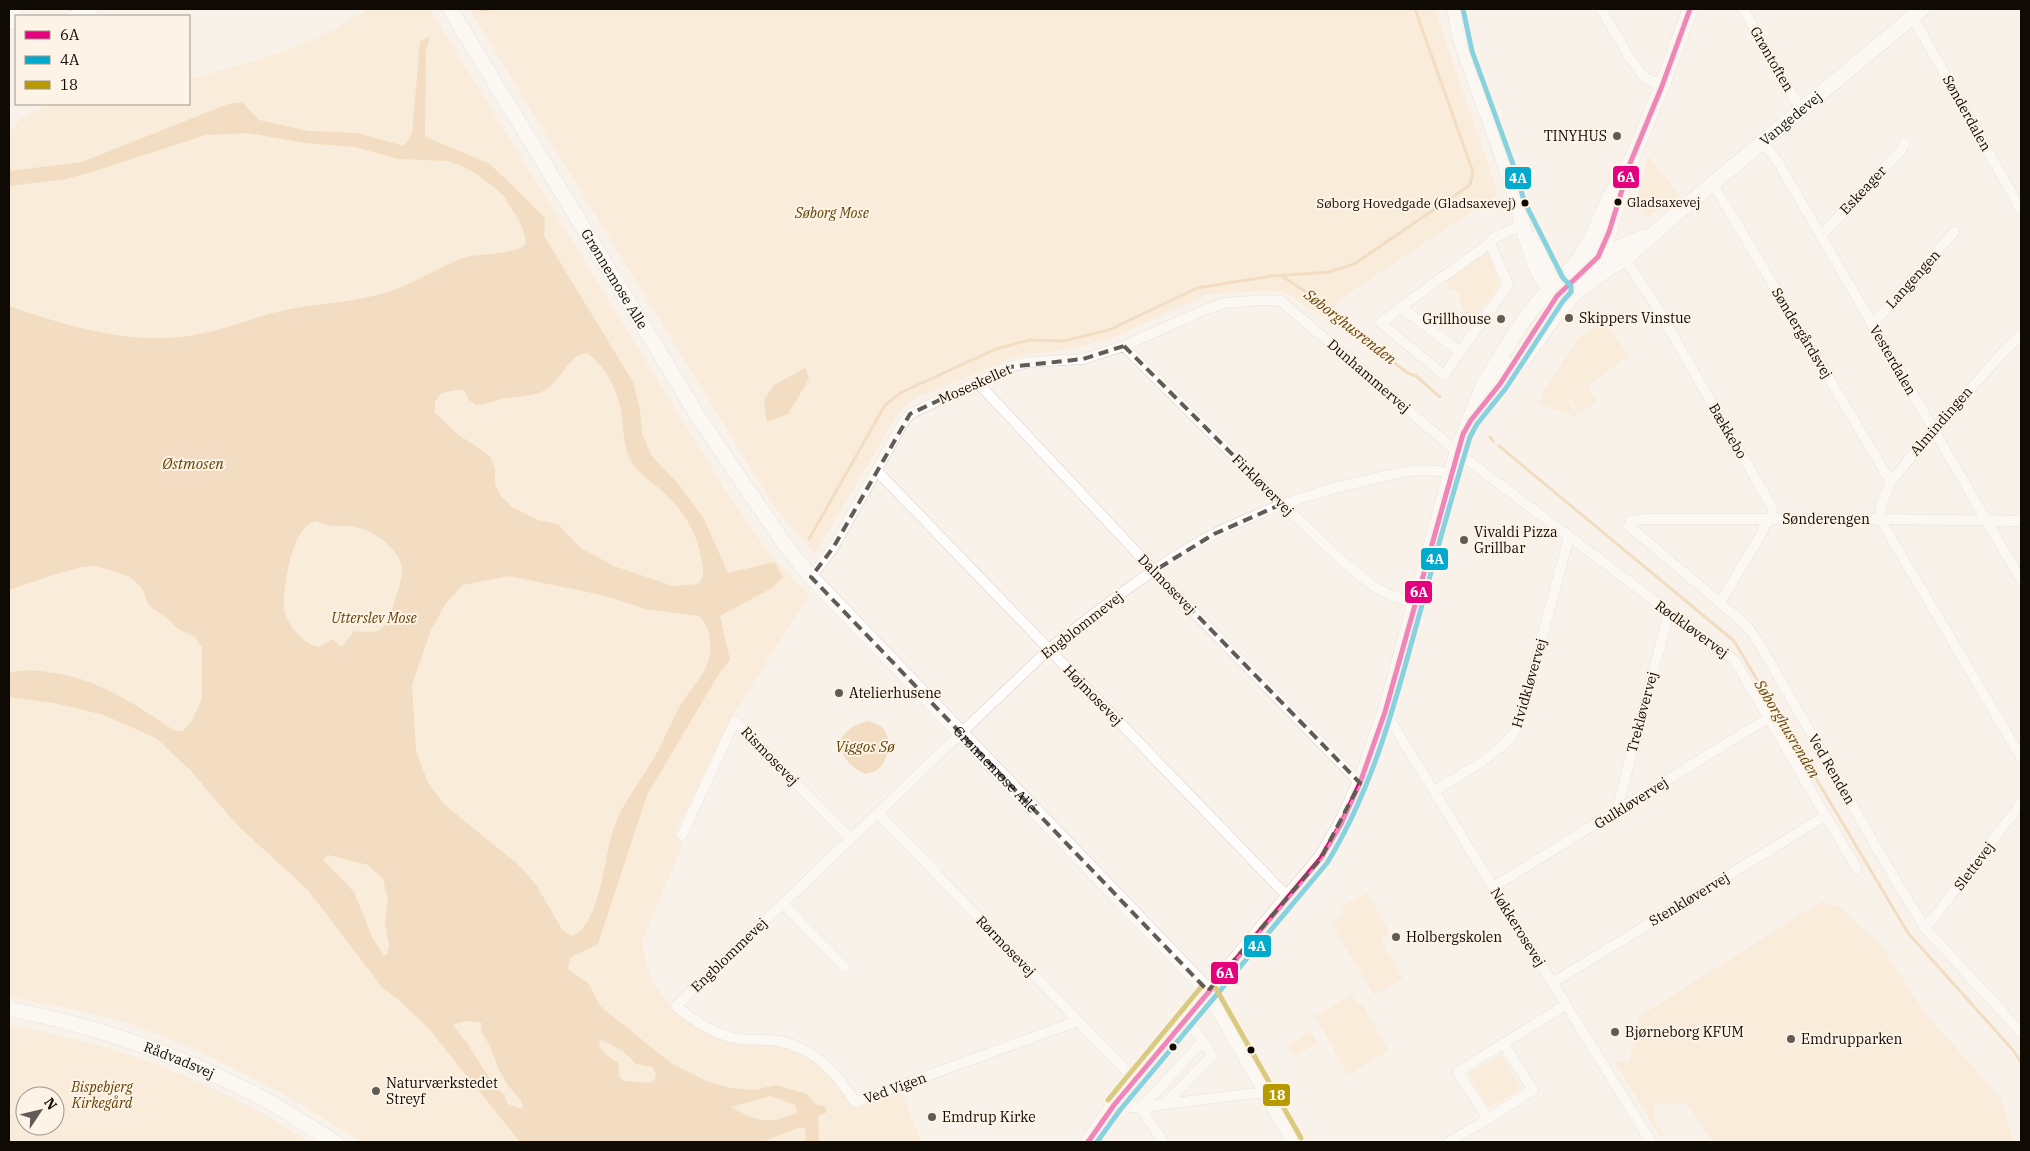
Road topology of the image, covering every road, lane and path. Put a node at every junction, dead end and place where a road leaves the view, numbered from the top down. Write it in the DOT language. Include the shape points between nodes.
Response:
graph roads {
  1 [pos="16,9"];
  2 [pos="94,9"];
  3 [pos="450,9"];
  4 [pos="1456,9"];
  5 [pos="1601,9"];
  6 [pos="1690,9"];
  7 [pos="1743,9"];
  8 [pos="1917,13"];
  9 [pos="73,15"];
  10 [pos="9,22"];
  11 [pos="1662,86"];
  12 [pos="1801,110"];
  13 [pos="1763,142"];
  14 [pos="1905,143"];
  15 [pos="1631,161"];
  16 [pos="1713,184"];
  17 [pos="1517,204"];
  18 [pos="2021,210"];
  19 [pos="1521,225"];
  20 [pos="1660,229"];
  21 [pos="1954,232"];
  22 [pos="1821,236"];
  23 [pos="1490,243"];
  24 [pos="1631,243"];
  25 [pos="1598,257"];
  26 [pos="1625,259"];
  27 [pos="1611,267"];
  28 [pos="1574,274"];
  29 [pos="1557,290"];
  30 [pos="1281,300"];
  31 [pos="1401,306"];
  32 [pos="1872,325"];
  33 [pos="2021,335"];
  34 [pos="1124,346"];
  35 [pos="1460,352"];
  36 [pos="1507,374"];
  37 [pos="977,382"];
  38 [pos="1471,420"];
  39 [pos="1933,431"];
  40 [pos="1457,452"];
  41 [pos="877,471"];
  42 [pos="1450,473"];
  43 [pos="1891,482"];
  44 [pos="1282,504"];
  45 [pos="1772,519"];
  46 [pos="1880,519"];
  47 [pos="1986,520"];
  48 [pos="1631,521"];
  49 [pos="2021,521"];
  50 [pos="1569,537"];
  51 [pos="785,545"];
  52 [pos="1154,571"];
  53 [pos="811,577"];
  54 [pos="2021,580"];
  55 [pos="1720,603"];
  56 [pos="1416,604"];
  57 [pos="1668,612"];
  58 [pos="1049,649"];
  59 [pos="1385,712"];
  60 [pos="1768,718"];
  61 [pos="961,734"];
  62 [pos="2021,757"];
  63 [pos="1360,783"];
  64 [pos="1434,791"];
  65 [pos="2021,803"];
  66 [pos="878,813"];
  67 [pos="1616,813"];
  68 [pos="1825,816"];
  69 [pos="682,835"];
  70 [pos="850,839"];
  71 [pos="1857,869"];
  72 [pos="1492,887"];
  73 [pos="1288,897"];
  74 [pos="783,904"];
  75 [pos="1924,927"];
  76 [pos="845,967"];
  77 [pos="1552,982"];
  78 [pos="1208,991"];
  79 [pos="1566,1005"];
  80 [pos="676,1006"];
  81 [pos="9,1009"];
  82 [pos="1186,1019"];
  83 [pos="1078,1022"];
  84 [pos="2021,1032"];
  85 [pos="1203,1041"];
  86 [pos="1504,1043"];
  87 [pos="1135,1080"];
  88 [pos="1265,1092"];
  89 [pos="1165,1104"];
  90 [pos="1114,1105"];
  91 [pos="1141,1108"];
  92 [pos="1488,1119"];
  93 [pos="335,1142"];
  94 [pos="1088,1142"];
  95 [pos="1162,1142"];
  96 [pos="1294,1142"];
  97 [pos="1449,1142"];
  98 [pos="1651,1142"];
  1 -- 10 [label="street"];
  2 -- 9 [label="street"];
  3 -- 51 [label="street, Grønnemose Alle" via="698,416"];
  4 -- 17 [label="street" via="1465,53"];
  5 -- 11 [label="street" via="1632,62 1644,77"];
  6 -- 11 [label="street"];
  7 -- 12 [label="street, Grøntoften"];
  8 -- 12 [label="street, Vangedevej"];
  8 -- 18 [label="street, Sønderdalen"];
  11 -- 15 [label="street"];
  12 -- 13 [label="street, Vangedevej"];
  13 -- 16 [label="street, Vangedevej"];
  13 -- 22 [label="street, Vesterdalen"];
  14 -- 22 [label="street, Eskeager"];
  15 -- 25 [label="street"];
  15 -- 28 [label="street" via="1608,200"];
  16 -- 20 [label="street, Vangedevej"];
  16 -- 43 [label="street, Søndergårdsvej"];
  17 -- 19 [label="street"];
  17 -- 29 [label="street"];
  19 -- 23 [label="street"];
  19 -- 29 [label="street" via="1541,278"];
  20 -- 24 [label="street, Vangedevej"];
  20 -- 26 [label="street, Vangedevej"];
  21 -- 32 [label="street, Langengen"];
  22 -- 32 [label="street, Vesterdalen"];
  23 -- 31 [label="street"];
  23 -- 35 [label="street" via="1508,285"];
  24 -- 25 [label="street, Vangedevej"];
  24 -- 26 [label="street"];
  25 -- 28 [label="street"];
  26 -- 27 [label="street, Vangedevej"];
  26 -- 45 [label="street, Bækkebo" via="1773,509"];
  27 -- 28 [label="street"];
  27 -- 36 [label="street, Vangedevej" via="1565,304 1526,358"];
  28 -- 29 [label="street"];
  29 -- 36 [label="street"];
  29 -- 38 [label="street" via="1521,324 1484,383"];
  30 -- 34 [label="street, Moseskellet" via="1224,303"];
  30 -- 40 [label="street, Dunhammervej"];
  31 -- 35 [label="street"];
  31 -- 35 [label="street" via="1381,323 1444,375"];
  32 -- 39 [label="street, Vesterdalen"];
  33 -- 39 [label="street, Almindingen"];
  34 -- 37 [label="street, Moseskellet" via="1083,359 1009,367"];
  34 -- 44 [label="street, Firkløvervej"];
  36 -- 38 [label="street"];
  37 -- 41 [label="street, Moseskellet" via="910,414"];
  37 -- 52 [label="street, Dalmosevej"];
  38 -- 40 [label="street"];
  39 -- 43 [label="street, Almindingen"];
  39 -- 47 [label="street, Vesterdalen"];
  40 -- 42 [label="street"];
  40 -- 50 [label="street, Rødkløvervej"];
  41 -- 53 [label="street, Moseskellet" via="833,548"];
  41 -- 58 [label="street, Højmosevej"];
  42 -- 44 [label="street, Engblommevej" via="1415,470 1347,484"];
  42 -- 56 [label="street"];
  43 -- 46 [label="street, Almindingen"];
  44 -- 52 [label="street, Engblommevej" via="1214,534"];
  44 -- 56 [label="street, Firkløvervej" via="1366,582"];
  45 -- 46 [label="street, Sønderengen"];
  45 -- 48 [label="street, Sønderengen"];
  45 -- 55 [label="street" via="1763,527"];
  46 -- 47 [label="street, Sønderengen"];
  46 -- 62 [label="street"];
  47 -- 49 [label="street, Sønderengen"];
  47 -- 54 [label="street, Vesterdalen"];
  48 -- 55 [label="street, Ved Renden" via="1629,526"];
  50 -- 57 [label="street, Rødkløvervej"];
  50 -- 64 [label="street, Hvidkløvervej" via="1518,728 1494,754"];
  51 -- 53 [label="street, Grønnemose Allé"];
  52 -- 58 [label="street, Engblommevej"];
  52 -- 63 [label="street, Dalmosevej"];
  53 -- 61 [label="street, Grønnemose Allé"];
  55 -- 75 [label="street, Ved Renden" via="1756,638"];
  56 -- 59 [label="street"];
  57 -- 60 [label="street, Rødkløvervej" via="1735,661"];
  57 -- 67 [label="street, Trekløvervej"];
  58 -- 61 [label="street, Engblommevej"];
  58 -- 73 [label="street, Højmosevej"];
  59 -- 63 [label="street"];
  59 -- 64 [label="street, Nøkkerosevej"];
  60 -- 67 [label="street, Gulkløvervej"];
  60 -- 68 [label="street, Rødkløvervej"];
  61 -- 66 [label="street, Engblommevej"];
  61 -- 78 [label="street, Grønnemose Allé"];
  63 -- 73 [label="street" via="1342,824 1320,858"];
  64 -- 72 [label="street, Nøkkerosevej"];
  65 -- 75 [label="street, Slettevej"];
  66 -- 70 [label="street, Engblommevej"];
  66 -- 83 [label="street, Rørmosevej"];
  67 -- 72 [label="street, Gulkløvervej"];
  68 -- 71 [label="street, Rødkløvervej"];
  68 -- 77 [label="street, Stenkløvervej"];
  69 -- 70 [label="street, Rismosevej" via="735,721"];
  70 -- 74 [label="street, Engblommevej"];
  72 -- 77 [label="street, Nøkkerosevej"];
  73 -- 78 [label="street"];
  74 -- 76 [label="street"];
  74 -- 80 [label="street, Engblommevej"];
  75 -- 84 [label="street, Ved Renden"];
  77 -- 79 [label="street, Nøkkerosevej"];
  78 -- 82 [label="street"];
  78 -- 88 [label="street, Grønnemose Allé"];
  79 -- 86 [label="street"];
  79 -- 98 [label="street, Nøkkerosevej"];
  80 -- 83 [label="street, Ved Vigen" via="692,1020 716,1032 738,1039 778,1041 814,1055 844,1083 855,1102"];
  81 -- 93 [label="street, Rådvadsvej" via="106,1033 189,1063 258,1096"];
  82 -- 85 [label="street"];
  82 -- 87 [label="street"];
  83 -- 87 [label="street, Rørmosevej"];
  85 -- 89 [label="street" via="1212,1056"];
  85 -- 91 [label="street"];
  86 -- 92 [label="street" via="1458,1072"];
  86 -- 92 [label="street" via="1534,1090"];
  87 -- 90 [label="street"];
  88 -- 89 [label="street"];
  88 -- 96 [label="street, Grønnemose Allé"];
  89 -- 91 [label="street"];
  90 -- 91 [label="street"];
  90 -- 94 [label="street"];
  91 -- 95 [label="street"];
  92 -- 97 [label="street"];
}
